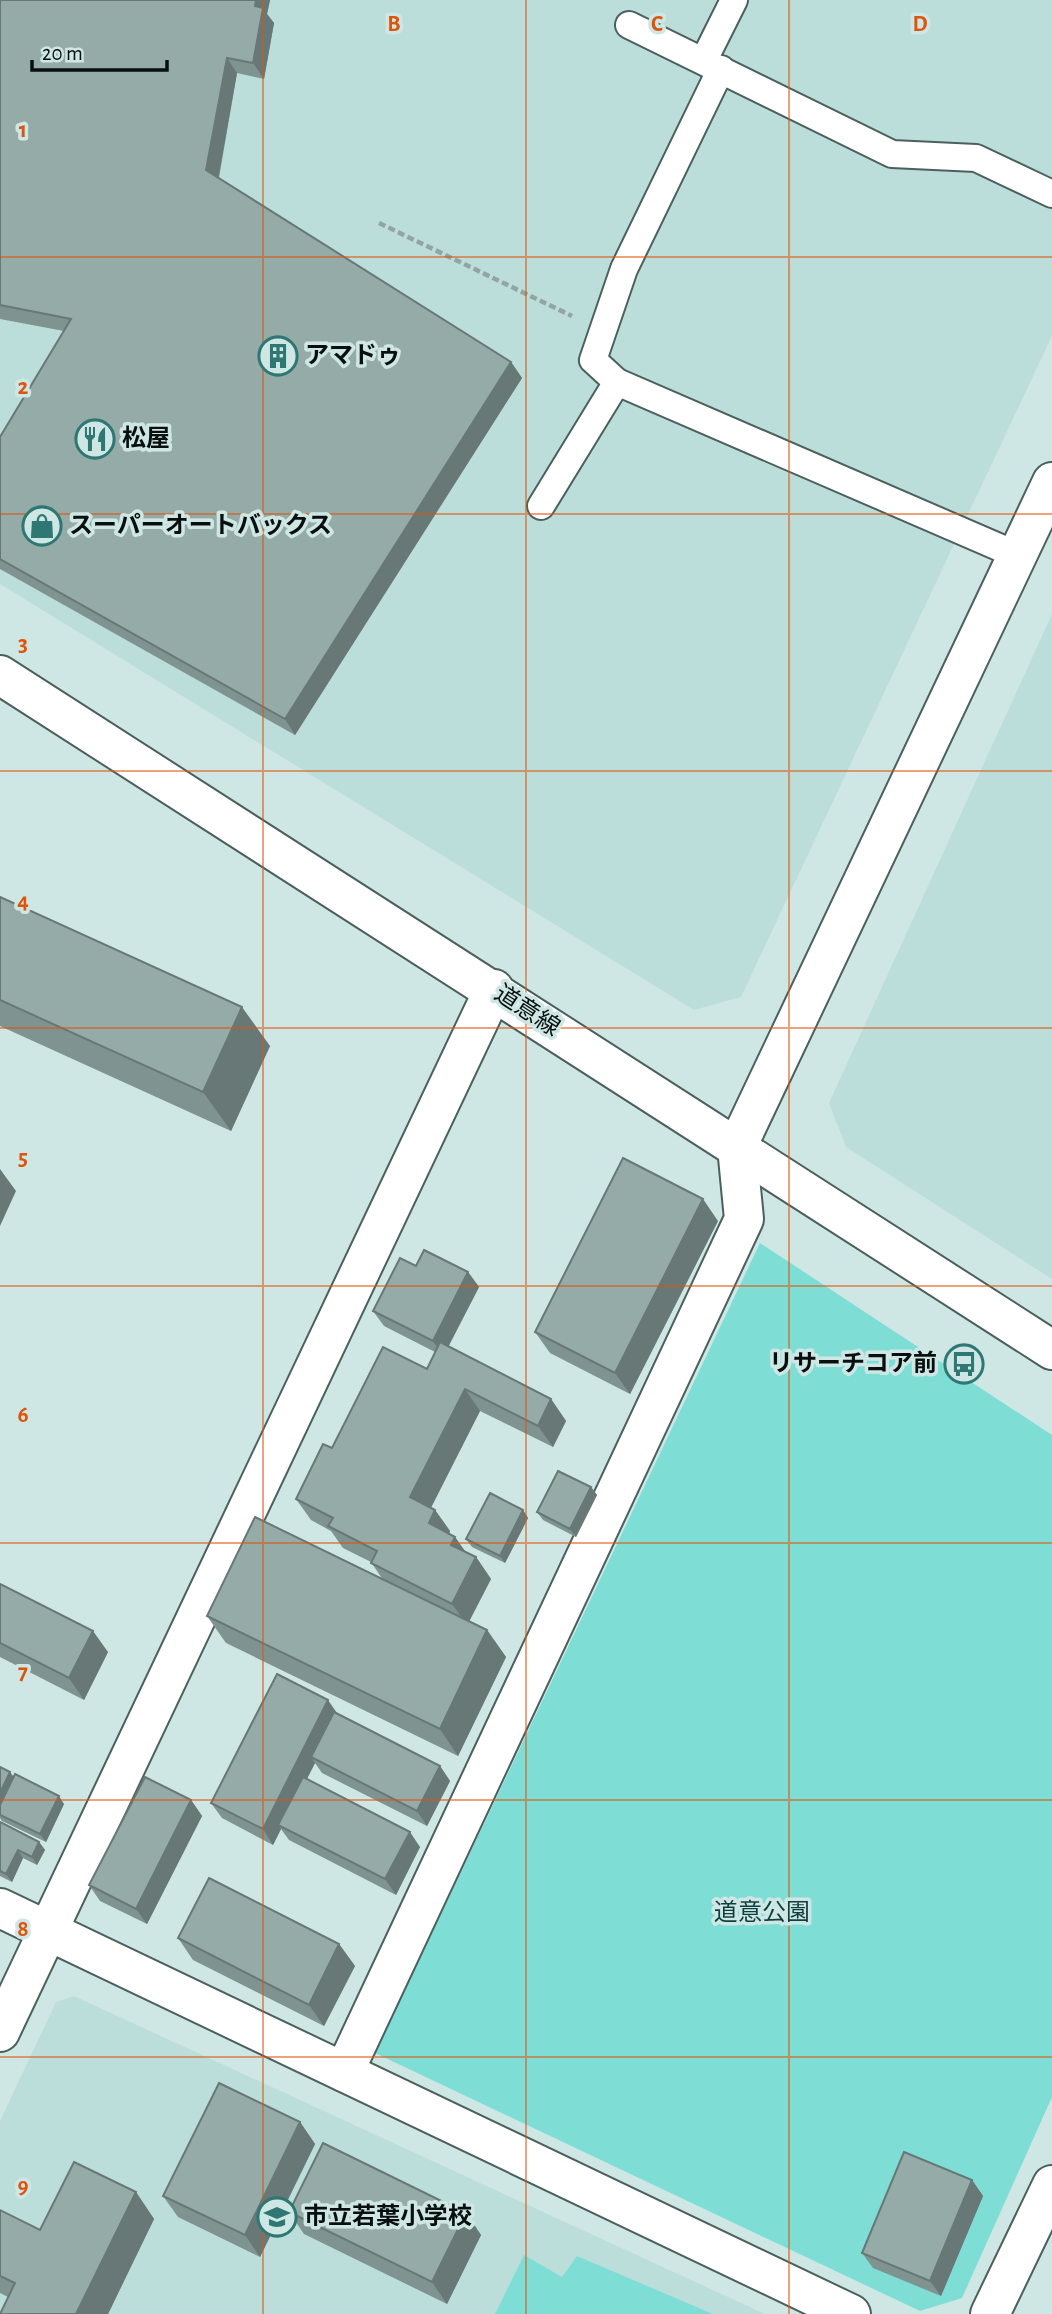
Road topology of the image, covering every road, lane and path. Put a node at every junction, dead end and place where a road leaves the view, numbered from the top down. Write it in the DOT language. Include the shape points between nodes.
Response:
graph roads {
  1 [pos="734,0"];
  2 [pos="629,25"];
  3 [pos="713,65"];
  4 [pos="1052,194"];
  5 [pos="617,382"];
  6 [pos="1052,482"];
  7 [pos="541,506"];
  8 [pos="1017,555"];
  9 [pos="0,675"];
  10 [pos="494,989"];
  11 [pos="737,1147"];
  12 [pos="1052,1350"];
  13 [pos="0,1909"];
  14 [pos="47,1931"];
  15 [pos="0,2032"];
  16 [pos="344,2072"];
  17 [pos="1052,2185"];
  18 [pos="851,2314"];
  19 [pos="990,2314"];
  1 -- 3 [label="lane"];
  2 -- 3 [label="lane"];
  3 -- 4 [label="lane" via="892,154 976,158"];
  3 -- 5 [label="lane" via="624,269 593,360"];
  5 -- 7 [label="lane"];
  5 -- 8 [label="lane"];
  6 -- 8 [label="street"];
  8 -- 11 [label="street"];
  9 -- 10 [label="street, 道意線"];
  10 -- 11 [label="street, 道意線"];
  10 -- 14 [label="street"];
  11 -- 12 [label="street, 道意線"];
  11 -- 16 [label="street" via="744,1219"];
  13 -- 14 [label="street"];
  14 -- 15 [label="street"];
  14 -- 16 [label="street"];
  16 -- 18 [label="street"];
  17 -- 19 [label="street"];
}
